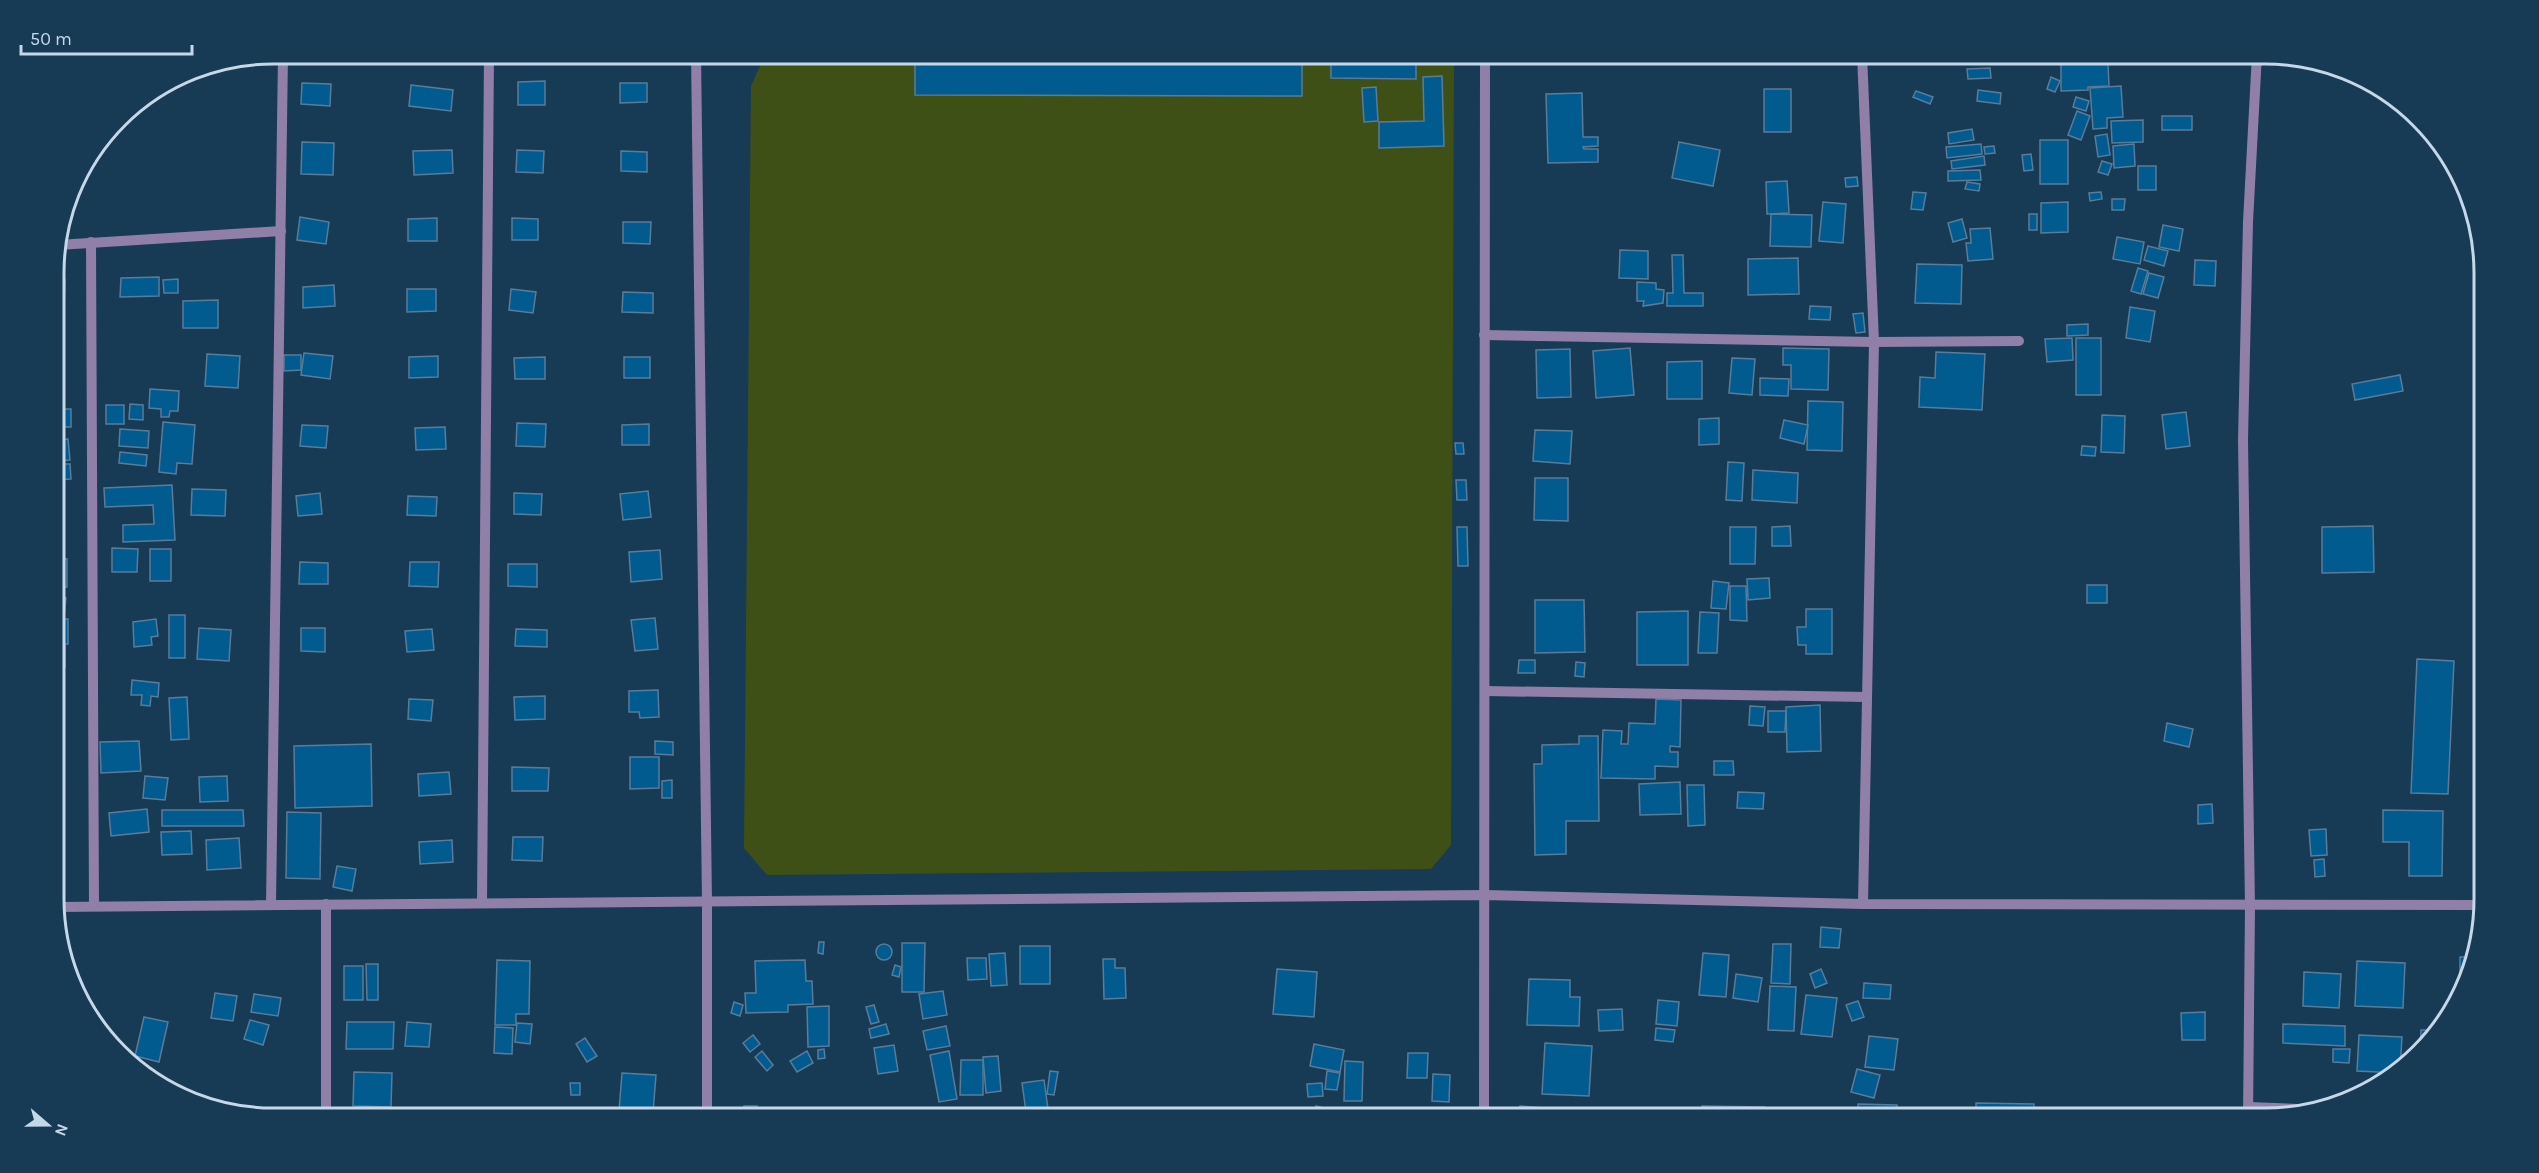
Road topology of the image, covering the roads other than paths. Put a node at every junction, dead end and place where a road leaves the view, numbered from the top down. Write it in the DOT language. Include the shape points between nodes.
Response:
graph roads {
  1 [pos="283,64"];
  2 [pos="489,64"];
  3 [pos="696,64"];
  4 [pos="1485,64"];
  5 [pos="1862,64"];
  6 [pos="2256,64"];
  7 [pos="281,231"];
  8 [pos="91,242"];
  9 [pos="67,243"];
  10 [pos="1485,336"];
  11 [pos="2019,341"];
  12 [pos="1874,342"];
  13 [pos="1485,691"];
  14 [pos="1867,697"];
  15 [pos="1485,895"];
  16 [pos="707,902"];
  17 [pos="482,903"];
  18 [pos="326,904"];
  19 [pos="1863,904"];
  20 [pos="271,905"];
  21 [pos="2474,905"];
  22 [pos="94,906"];
  23 [pos="2250,906"];
  24 [pos="65,907"];
  25 [pos="326,1108"];
  26 [pos="707,1108"];
  27 [pos="1485,1108"];
  28 [pos="2248,1108"];
  1 -- 7 [label="street"];
  2 -- 17 [label="street"];
  3 -- 16 [label="street"];
  4 -- 10 [label="street"];
  5 -- 12 [label="street"];
  6 -- 23 [label="street" via="2243,440"];
  7 -- 8 [label="street"];
  7 -- 20 [label="street"];
  8 -- 9 [label="street"];
  8 -- 22 [label="street"];
  10 -- 12 [label="street"];
  10 -- 13 [label="street"];
  11 -- 12 [label="street"];
  12 -- 14 [label="street"];
  13 -- 14 [label="street"];
  13 -- 15 [label="street"];
  14 -- 19 [label="street"];
  15 -- 16 [label="street"];
  15 -- 19 [label="street"];
  15 -- 27 [label="street"];
  16 -- 17 [label="street"];
  16 -- 26 [label="street"];
  17 -- 18 [label="street"];
  18 -- 20 [label="street"];
  18 -- 25 [label="street"];
  19 -- 23 [label="street"];
  20 -- 22 [label="street"];
  21 -- 23 [label="street"];
  22 -- 24 [label="street"];
  23 -- 28 [label="street"];
}
